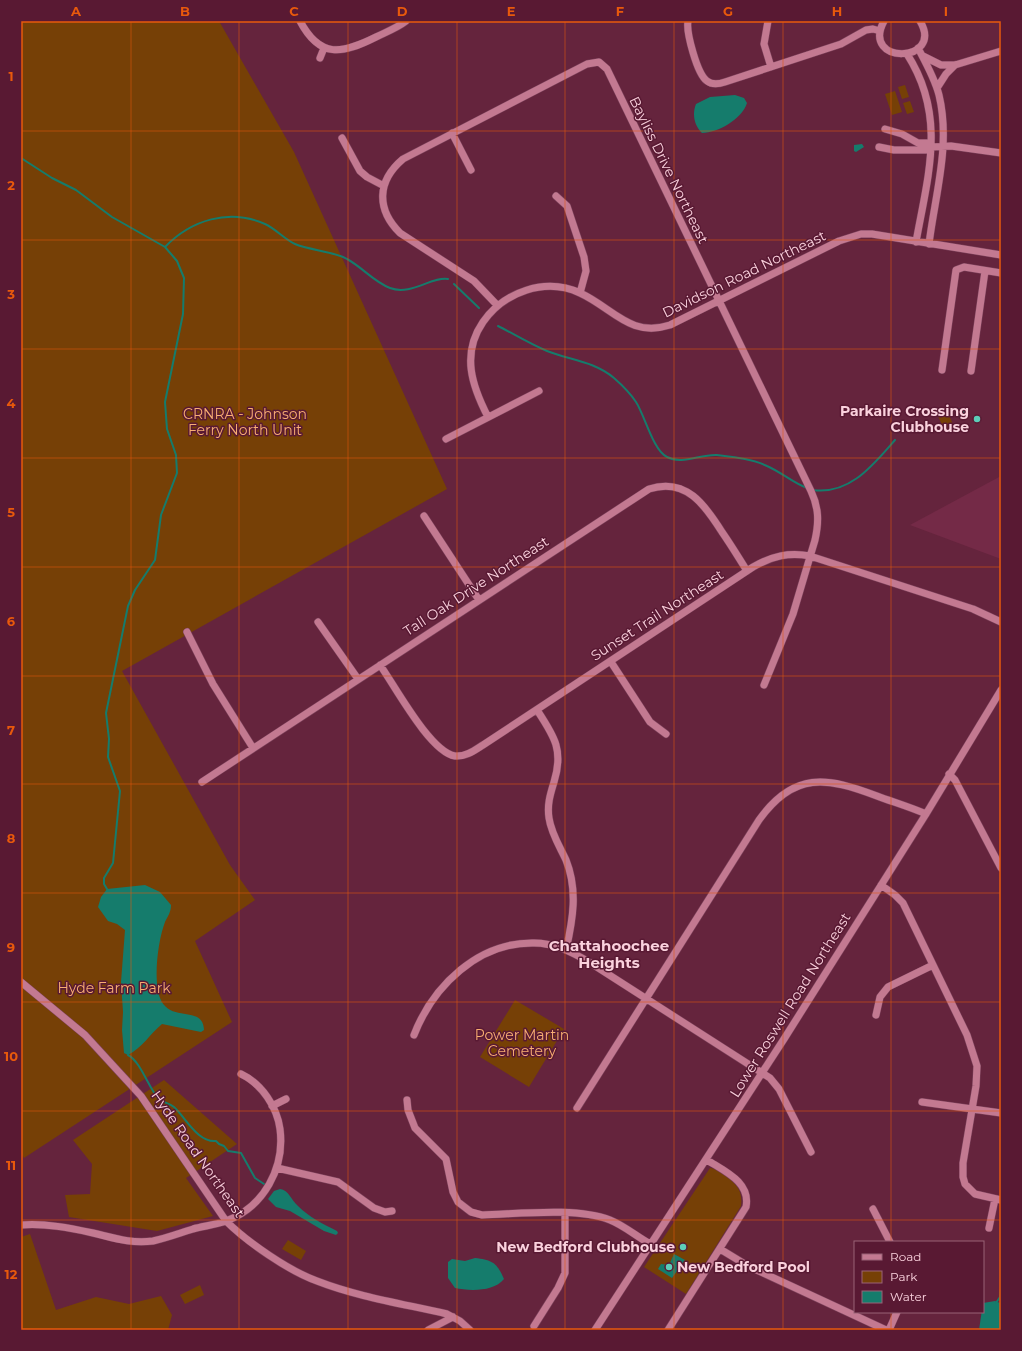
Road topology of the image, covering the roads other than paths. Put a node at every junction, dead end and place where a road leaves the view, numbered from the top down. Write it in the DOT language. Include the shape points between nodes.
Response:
graph roads {
  1 [pos="300,21"];
  2 [pos="406,21"];
  3 [pos="688,21"];
  4 [pos="768,21"];
  5 [pos="884,21"];
  6 [pos="920,21"];
  7 [pos="880,31"];
  8 [pos="324,48"];
  9 [pos="918,48"];
  10 [pos="1001,51"];
  11 [pos="907,54"];
  12 [pos="923,56"];
  13 [pos="320,58"];
  14 [pos="771,66"];
  15 [pos="955,66"];
  16 [pos="937,88"];
  17 [pos="885,128"];
  18 [pos="452,133"];
  19 [pos="342,138"];
  20 [pos="944,146"];
  21 [pos="879,147"];
  22 [pos="932,147"];
  23 [pos="1001,153"];
  24 [pos="471,170"];
  25 [pos="384,186"];
  26 [pos="556,196"];
  27 [pos="916,242"];
  28 [pos="929,244"];
  29 [pos="1001,256"];
  30 [pos="985,270"];
  31 [pos="1001,273"];
  32 [pos="580,293"];
  33 [pos="719,301"];
  34 [pos="497,305"];
  35 [pos="942,370"];
  36 [pos="971,371"];
  37 [pos="539,391"];
  38 [pos="488,417"];
  39 [pos="446,438"];
  40 [pos="424,516"];
  41 [pos="810,556"];
  42 [pos="747,571"];
  43 [pos="479,600"];
  44 [pos="318,622"];
  45 [pos="1001,622"];
  46 [pos="187,632"];
  47 [pos="610,662"];
  48 [pos="380,665"];
  49 [pos="358,679"];
  50 [pos="764,685"];
  51 [pos="1001,690"];
  52 [pos="537,710"];
  53 [pos="666,734"];
  54 [pos="253,748"];
  55 [pos="949,774"];
  56 [pos="202,782"];
  57 [pos="926,814"];
  58 [pos="1001,868"];
  59 [pos="881,885"];
  60 [pos="566,950"];
  61 [pos="933,965"];
  62 [pos="21,982"];
  63 [pos="646,998"];
  64 [pos="876,1015"];
  65 [pos="414,1035"];
  66 [pos="762,1073"];
  67 [pos="241,1074"];
  68 [pos="286,1099"];
  69 [pos="407,1100"];
  70 [pos="922,1102"];
  71 [pos="272,1106"];
  72 [pos="577,1108"];
  73 [pos="973,1109"];
  74 [pos="1001,1113"];
  75 [pos="811,1152"];
  76 [pos="707,1160"];
  77 [pos="277,1168"];
  78 [pos="998,1200"];
  79 [pos="873,1209"];
  80 [pos="392,1211"];
  81 [pos="565,1213"];
  82 [pos="226,1221"];
  83 [pos="21,1224"];
  84 [pos="988,1228"];
  85 [pos="889,1241"];
  86 [pos="652,1245"];
  87 [pos="720,1249"];
  88 [pos="897,1313"];
  89 [pos="453,1317"];
  90 [pos="534,1326"];
  91 [pos="428,1330"];
  92 [pos="470,1330"];
  93 [pos="595,1330"];
  94 [pos="668,1330"];
  95 [pos="886,1330"];
  96 [pos="889,1330"];
  1 -- 8 [label="street" via="314,42"];
  2 -- 8 [label="street" via="349,50"];
  3 -- 14 [label="street" via="687,30 694,52 703,77 710,83 719,83"];
  4 -- 14 [label="street" via="764,44"];
  5 -- 7 [label="street"];
  6 -- 9 [label="street" via="924,38"];
  7 -- 11 [label="street" via="881,40 891,52"];
  7 -- 14 [label="street" via="866,30 840,44"];
  8 -- 13 [label="street"];
  9 -- 11 [label="street"];
  9 -- 12 [label="street"];
  10 -- 15 [label="street"];
  11 -- 22 [label="street" via="927,99"];
  12 -- 15 [label="street" via="941,65"];
  12 -- 16 [label="street"];
  15 -- 16 [label="street"];
  16 -- 20 [label="street" via="944,119"];
  17 -- 22 [label="street" via="914,142 928,143"];
  18 -- 24 [label="street"];
  18 -- 25 [label="street, Bayliss Drive Northeast" via="403,159 395,166"];
  18 -- 33 [label="street, Bayliss Drive Northeast" via="600,59"];
  19 -- 25 [label="street" via="360,171"];
  20 -- 22 [label="street"];
  20 -- 23 [label="street"];
  20 -- 28 [label="street"];
  21 -- 22 [label="street" via="894,150 927,150"];
  22 -- 27 [label="street"];
  25 -- 34 [label="street, Bayliss Drive Northeast" via="384,208 394,227 474,280"];
  26 -- 32 [label="street" via="566,206 584,257 586,271"];
  27 -- 28 [label="street, Davidson Road Northeast"];
  27 -- 33 [label="street, Davidson Road Northeast" via="872,234 851,236"];
  28 -- 29 [label="street, Davidson Road Northeast"];
  30 -- 31 [label="street"];
  30 -- 35 [label="street" via="964,267 956,270"];
  30 -- 36 [label="street"];
  32 -- 33 [label="street, Davidson Road Northeast" via="630,325 649,330 670,326"];
  32 -- 34 [label="street, Davidson Road Northeast" via="557,287 536,288 519,292"];
  33 -- 41 [label="street, Bayliss Drive Northeast" via="815,501 818,528"];
  34 -- 38 [label="street, Davidson Road Northeast" via="481,325 472,352 470,369"];
  37 -- 38 [label="street"];
  38 -- 39 [label="street"];
  40 -- 43 [label="street"];
  41 -- 42 [label="street, Sunset Trail Northeast" via="785,554 761,562"];
  41 -- 45 [label="street, Sunset Trail Northeast" via="973,609"];
  41 -- 50 [label="street, Bayliss Drive Northeast" via="794,614"];
  42 -- 43 [label="street, Tall Oak Drive Northeast" via="698,500 676,488 657,487 637,496"];
  42 -- 47 [label="street, Sunset Trail Northeast"];
  43 -- 48 [label="street, Tall Oak Drive Northeast"];
  44 -- 49 [label="street"];
  46 -- 54 [label="street" via="213,684"];
  47 -- 52 [label="street, Sunset Trail Northeast"];
  47 -- 53 [label="street" via="650,722"];
  48 -- 49 [label="street, Tall Oak Drive Northeast"];
  48 -- 52 [label="street, Sunset Trail Northeast" via="429,738 442,751 450,754 460,756 474,751"];
  49 -- 54 [label="street, Tall Oak Drive Northeast"];
  51 -- 55 [label="street, Lower Roswell Road Northeast"];
  52 -- 60 [label="street" via="555,740 559,752 558,770 548,811 550,824 566,860 573,887 573,917"];
  54 -- 56 [label="street, Tall Oak Drive Northeast"];
  55 -- 57 [label="street, Lower Roswell Road Northeast"];
  55 -- 58 [label="street" via="956,780"];
  57 -- 59 [label="street, Lower Roswell Road Northeast"];
  57 -- 63 [label="street" via="835,782 814,782 783,794 759,820"];
  59 -- 61 [label="street" via="903,903"];
  59 -- 66 [label="street, Lower Roswell Road Northeast"];
  60 -- 63 [label="street"];
  60 -- 65 [label="street" via="536,943 507,946 487,953 464,967 443,986 428,1005"];
  61 -- 64 [label="street" via="888,987 880,997"];
  61 -- 73 [label="street" via="974,1055 976,1073"];
  62 -- 82 [label="street, Hyde Road Northeast" via="82,1032 141,1096"];
  63 -- 66 [label="street"];
  63 -- 72 [label="street"];
  66 -- 75 [label="street" via="779,1089"];
  66 -- 76 [label="street, Lower Roswell Road Northeast"];
  67 -- 71 [label="street" via="260,1088"];
  68 -- 71 [label="street"];
  69 -- 81 [label="street" via="415,1128 446,1158 453,1192 458,1202 466,1208 482,1215"];
  70 -- 73 [label="street"];
  71 -- 77 [label="street" via="277,1116 281,1137"];
  73 -- 74 [label="street"];
  73 -- 78 [label="street" via="963,1163 963,1177 965,1184 975,1194"];
  76 -- 86 [label="street, Lower Roswell Road Northeast"];
  76 -- 87 [label="street" via="737,1180 746,1194 745,1209"];
  77 -- 80 [label="street" via="338,1182 374,1208 385,1212"];
  77 -- 82 [label="street" via="267,1188 257,1200"];
  78 -- 84 [label="street"];
  79 -- 85 [label="street"];
  81 -- 86 [label="street" via="610,1220"];
  81 -- 90 [label="street" via="564,1273 558,1288"];
  82 -- 83 [label="street" via="162,1239 130,1243 46,1225"];
  82 -- 89 [label="street, Hyde Road Northeast" via="255,1245 317,1281"];
  86 -- 93 [label="street, Lower Roswell Road Northeast"];
  87 -- 94 [label="street"];
  87 -- 95 [label="street" via="748,1266"];
  88 -- 96 [label="street"];
  89 -- 91 [label="street"];
  89 -- 92 [label="street, Hyde Road Northeast"];
}
